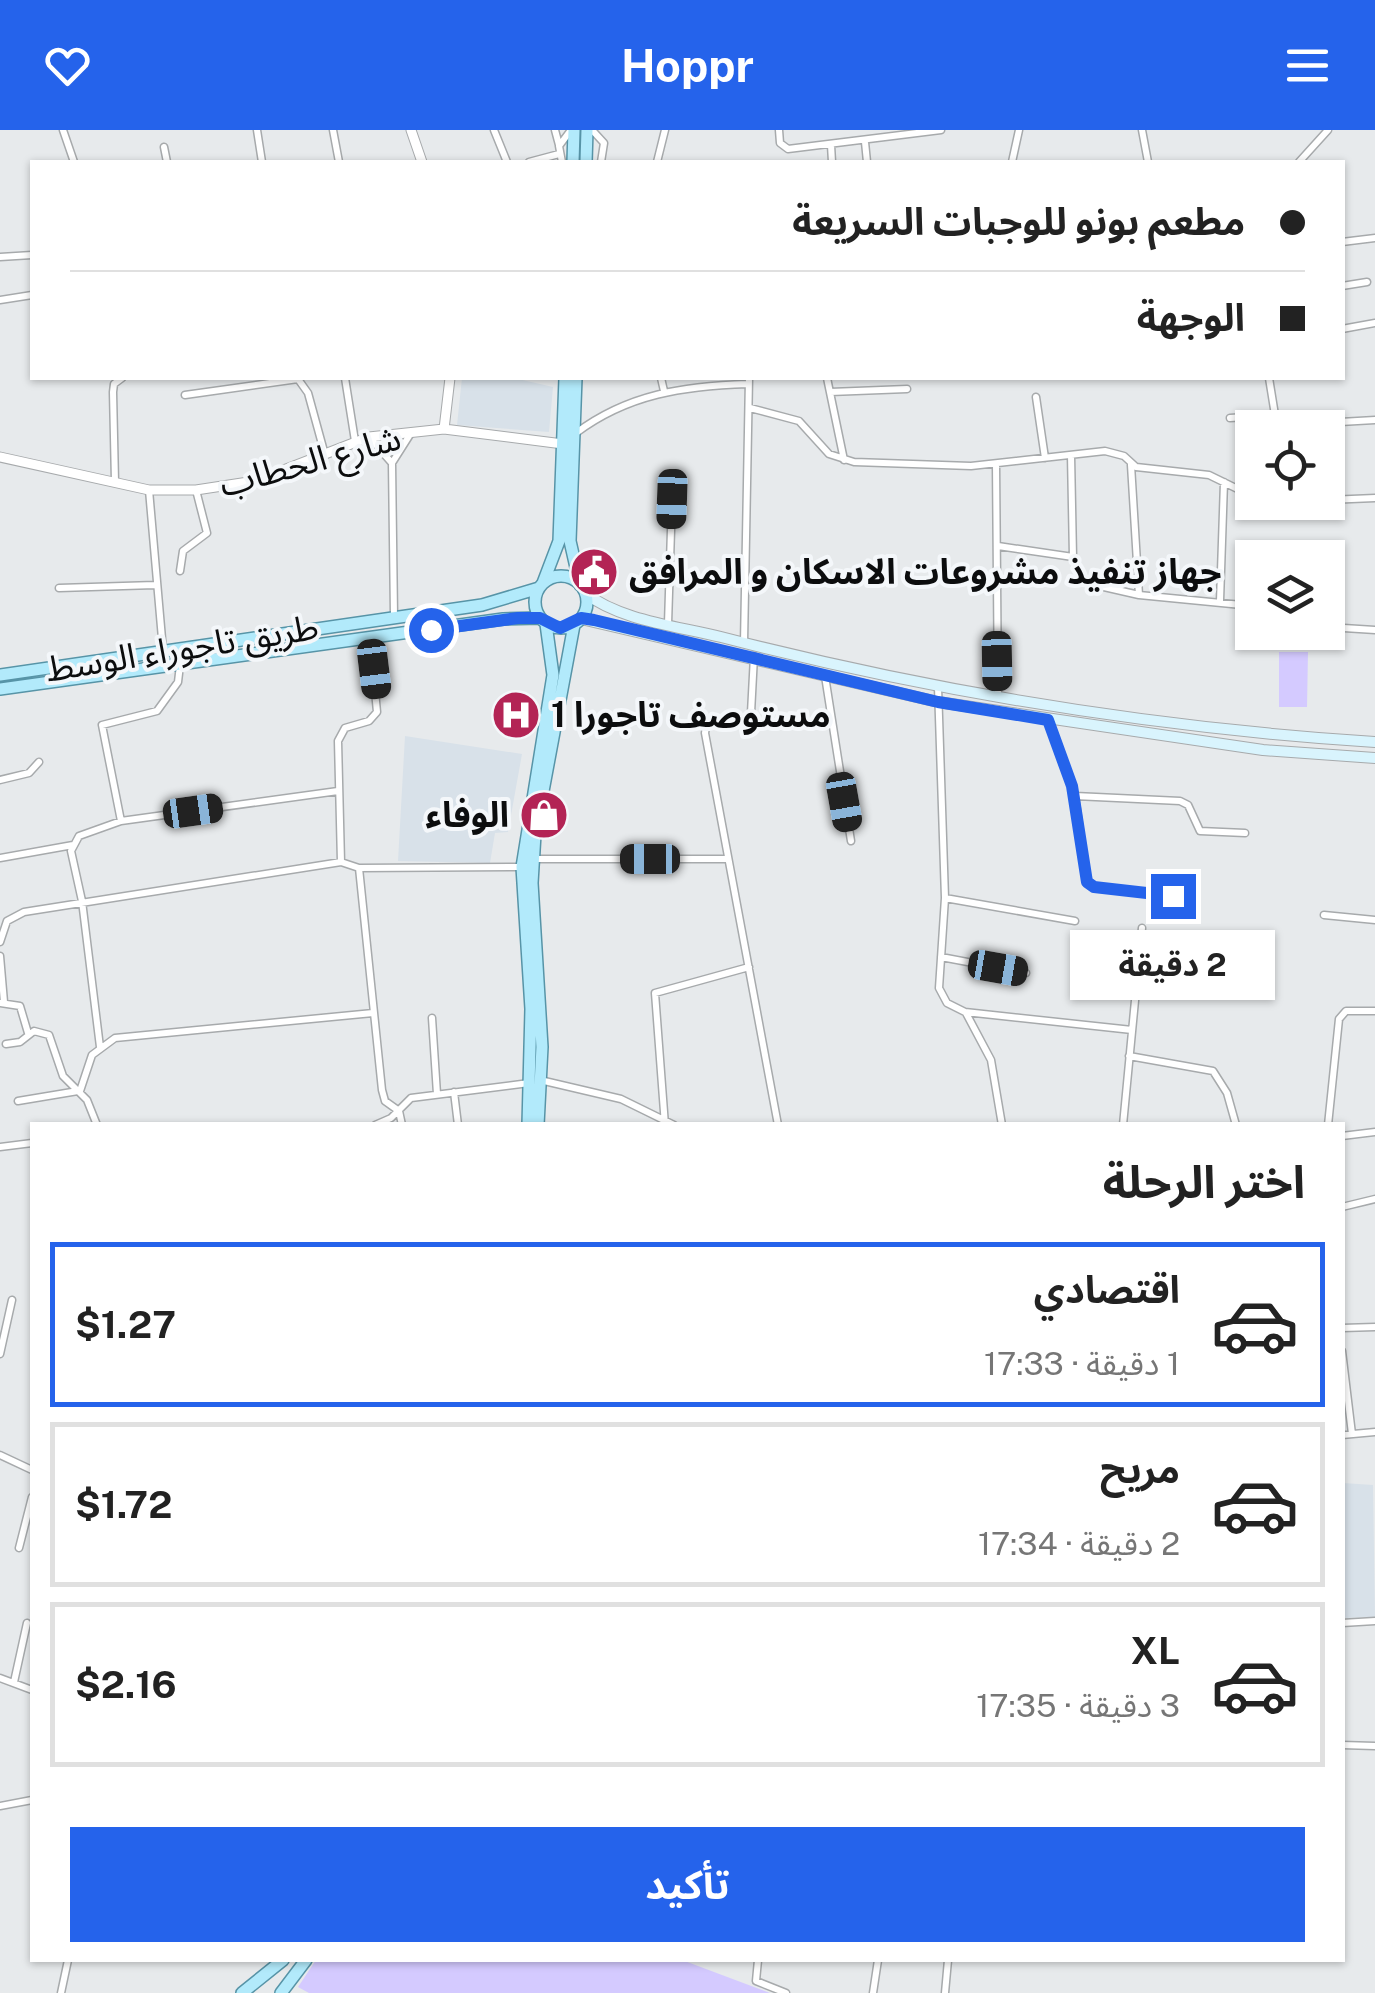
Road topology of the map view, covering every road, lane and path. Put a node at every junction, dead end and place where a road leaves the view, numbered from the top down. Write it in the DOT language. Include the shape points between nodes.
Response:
graph roads {
  1 [pos="63,130"];
  2 [pos="257,130"];
  3 [pos="332,130"];
  4 [pos="412,130"];
  5 [pos="494,130"];
  6 [pos="555,130"];
  7 [pos="572,130"];
  8 [pos="590,130"];
  9 [pos="665,130"];
  10 [pos="778,130"];
  11 [pos="868,130"];
  12 [pos="942,130"];
  13 [pos="1019,130"];
  14 [pos="1142,130"];
  15 [pos="1328,130"];
  16 [pos="868,141"];
  17 [pos="832,145"];
  18 [pos="164,147"];
  19 [pos="560,154"];
  20 [pos="73,160"];
  21 [pos="166,160"];
  22 [pos="262,160"];
  23 [pos="339,160"];
  24 [pos="421,160"];
  25 [pos="505,160"];
  26 [pos="573,160"];
  27 [pos="586,160"];
  28 [pos="601,160"];
  29 [pos="658,160"];
  30 [pos="832,160"];
  31 [pos="867,160"];
  32 [pos="1012,160"];
  33 [pos="1148,160"];
  34 [pos="1301,160"];
  35 [pos="1375,238"];
  36 [pos="1345,242"];
  37 [pos="30,255"];
  38 [pos="0,257"];
  39 [pos="1367,282"];
  40 [pos="1345,286"];
  41 [pos="30,295"];
  42 [pos="0,300"];
  43 [pos="1375,324"];
  44 [pos="1345,328"];
  45 [pos="119,380"];
  46 [pos="291,380"];
  47 [pos="299,380"];
  48 [pos="345,380"];
  49 [pos="450,380"];
  50 [pos="565,380"];
  51 [pos="576,380"];
  52 [pos="661,380"];
  53 [pos="827,380"];
  54 [pos="1269,380"];
  55 [pos="748,381"];
  56 [pos="907,389"];
  57 [pos="664,391"];
  58 [pos="830,392"];
  59 [pos="185,395"];
  60 [pos="1036,397"];
  61 [pos="750,408"];
  62 [pos="1274,410"];
  63 [pos="1230,418"];
  64 [pos="1235,418"];
  65 [pos="1375,420"];
  66 [pos="1345,422"];
  67 [pos="444,430"];
  68 [pos="411,433"];
  69 [pos="574,434"];
  70 [pos="369,438"];
  71 [pos="355,441"];
  72 [pos="563,444"];
  73 [pos="1071,455"];
  74 [pos="326,456"];
  75 [pos="0,457"];
  76 [pos="1045,458"];
  77 [pos="844,460"];
  78 [pos="392,463"];
  79 [pos="996,464"];
  80 [pos="1130,466"];
  81 [pos="115,482"];
  82 [pos="1224,482"];
  83 [pos="1235,488"];
  84 [pos="150,490"];
  85 [pos="196,490"];
  86 [pos="1375,498"];
  87 [pos="672,499"];
  88 [pos="1345,499"];
  89 [pos="998,546"];
  90 [pos="1073,558"];
  91 [pos="180,571"];
  92 [pos="156,585"];
  93 [pos="541,585"];
  94 [pos="59,588"];
  95 [pos="582,589"];
  96 [pos="1138,595"];
  97 [pos="1220,601"];
  98 [pos="1235,603"];
  99 [pos="394,616"];
  100 [pos="543,621"];
  101 [pos="577,622"];
  102 [pos="668,624"];
  103 [pos="1345,628"];
  104 [pos="1375,630"];
  105 [pos="370,639"];
  106 [pos="749,644"];
  107 [pos="164,650"];
  108 [pos="753,660"];
  109 [pos="180,664"];
  110 [pos="0,674"];
  111 [pos="825,676"];
  112 [pos="938,686"];
  113 [pos="0,689"];
  114 [pos="998,696"];
  115 [pos="938,702"];
  116 [pos="1048,720"];
  117 [pos="549,731"];
  118 [pos="1375,742"];
  119 [pos="1375,758"];
  120 [pos="38,762"];
  121 [pos="0,780"];
  122 [pos="338,791"];
  123 [pos="1075,796"];
  124 [pos="120,820"];
  125 [pos="1245,833"];
  126 [pos="851,841"];
  127 [pos="73,846"];
  128 [pos="0,858"];
  129 [pos="534,859"];
  130 [pos="727,859"];
  131 [pos="341,862"];
  132 [pos="359,868"];
  133 [pos="522,868"];
  134 [pos="1173,896"];
  135 [pos="945,898"];
  136 [pos="82,901"];
  137 [pos="1324,915"];
  138 [pos="1375,920"];
  139 [pos="1076,921"];
  140 [pos="1142,928"];
  141 [pos="0,942"];
  142 [pos="0,956"];
  143 [pos="941,957"];
  144 [pos="748,967"];
  145 [pos="1026,973"];
  146 [pos="2,1003"];
  147 [pos="1375,1011"];
  148 [pos="966,1012"];
  149 [pos="372,1013"];
  150 [pos="432,1018"];
  151 [pos="1132,1030"];
  152 [pos="28,1033"];
  153 [pos="6,1044"];
  154 [pos="100,1047"];
  155 [pos="1130,1056"];
  156 [pos="535,1082"];
  157 [pos="80,1091"];
  158 [pos="454,1092"];
  159 [pos="438,1094"];
  160 [pos="18,1100"];
  161 [pos="400,1111"];
  162 [pos="96,1122"];
  163 [pos="380,1122"];
  164 [pos="402,1122"];
  165 [pos="458,1122"];
  166 [pos="528,1122"];
  167 [pos="538,1122"];
  168 [pos="664,1122"];
  169 [pos="777,1122"];
  170 [pos="1001,1122"];
  171 [pos="1123,1122"];
  172 [pos="1235,1122"];
  173 [pos="1328,1122"];
  174 [pos="1375,1132"];
  175 [pos="1345,1136"];
  176 [pos="30,1143"];
  177 [pos="0,1147"];
  178 [pos="1375,1199"];
  179 [pos="1345,1207"];
  180 [pos="12,1300"];
  181 [pos="1375,1327"];
  182 [pos="1345,1328"];
  183 [pos="0,1354"];
  184 [pos="1345,1401"];
  185 [pos="1375,1432"];
  186 [pos="1347,1435"];
  187 [pos="0,1455"];
  188 [pos="30,1466"];
  189 [pos="30,1506"];
  190 [pos="19,1548"];
  191 [pos="1375,1621"];
  192 [pos="27,1622"];
  193 [pos="1345,1623"];
  194 [pos="0,1678"];
  195 [pos="14,1682"];
  196 [pos="30,1689"];
  197 [pos="1345,1745"];
  198 [pos="1375,1746"];
  199 [pos="30,1801"];
  200 [pos="1,1808"];
  201 [pos="68,1962"];
  202 [pos="281,1962"];
  203 [pos="304,1962"];
  204 [pos="758,1962"];
  205 [pos="878,1962"];
  206 [pos="948,1962"];
  207 [pos="61,1993"];
  208 [pos="242,1993"];
  209 [pos="281,1993"];
  210 [pos="786,1993"];
  211 [pos="873,1993"];
  212 [pos="944,1993"];
  1 -- 20 [label="street"];
  2 -- 22 [label="street"];
  3 -- 23 [label="street"];
  4 -- 24 [label="street"];
  5 -- 25 [label="street"];
  6 -- 19 [label="street"];
  7 -- 19 [label="street"];
  7 -- 26 [label="main road"];
  8 -- 27 [label="main road"];
  8 -- 28 [label="street" via="604,143"];
  9 -- 29 [label="street"];
  10 -- 17 [label="street" via="788,149"];
  11 -- 16 [label="street"];
  12 -- 16 [label="street"];
  13 -- 32 [label="street"];
  14 -- 33 [label="street"];
  15 -- 34 [label="street"];
  16 -- 17 [label="street"];
  16 -- 31 [label="street"];
  17 -- 30 [label="street"];
  18 -- 21 [label="street"];
  35 -- 36 [label="street"];
  37 -- 38 [label="street"];
  39 -- 40 [label="street"];
  41 -- 42 [label="street"];
  43 -- 44 [label="street"];
  45 -- 81 [label="street" via="113,392"];
  46 -- 59 [label="street"];
  47 -- 74 [label="street"];
  48 -- 71 [label="street"];
  49 -- 67 [label="street"];
  50 -- 72 [label="main road"];
  51 -- 69 [label="main road"];
  52 -- 57 [label="street"];
  53 -- 58 [label="street"];
  54 -- 62 [label="street"];
  55 -- 57 [label="street"];
  55 -- 61 [label="street"];
  56 -- 58 [label="street"];
  57 -- 69 [label="street" via="606,412"];
  58 -- 77 [label="street"];
  60 -- 76 [label="street"];
  61 -- 77 [label="street" via="799,422"];
  61 -- 106 [label="street"];
  63 -- 64 [label="street"];
  65 -- 66 [label="street"];
  67 -- 68 [label="street, شارع الحطاب"];
  67 -- 72 [label="street, شارع الحطاب"];
  68 -- 70 [label="street, شارع الحطاب"];
  68 -- 78 [label="street"];
  69 -- 95 [label="main road" via="570,541"];
  70 -- 71 [label="street, شارع الحطاب"];
  70 -- 78 [label="street"];
  71 -- 74 [label="street, شارع الحطاب"];
  72 -- 93 [label="main road" via="558,542"];
  73 -- 76 [label="street"];
  73 -- 80 [label="street" via="1114,452"];
  73 -- 90 [label="street"];
  74 -- 85 [label="street, شارع الحطاب" via="255,481"];
  75 -- 81 [label="street, شارع الحطاب"];
  76 -- 79 [label="street"];
  77 -- 79 [label="street"];
  78 -- 99 [label="street"];
  79 -- 89 [label="street"];
  80 -- 82 [label="street" via="1203,473"];
  80 -- 96 [label="street"];
  81 -- 84 [label="street, شارع الحطاب"];
  82 -- 83 [label="street"];
  82 -- 97 [label="street"];
  84 -- 85 [label="street, شارع الحطاب"];
  84 -- 92 [label="street"];
  85 -- 91 [label="street" via="207,532 183,551"];
  86 -- 88 [label="street"];
  87 -- 102 [label="street"];
  89 -- 90 [label="street"];
  89 -- 114 [label="street"];
  90 -- 96 [label="street" via="1082,582"];
  92 -- 94 [label="street"];
  92 -- 107 [label="street"];
  93 -- 95 [label="main road" via="558,576"];
  93 -- 99 [label="main road, طريق تاجوراء الوسط" via="503,602"];
  93 -- 100 [label="main road" via="535,603"];
  95 -- 101 [label="main road"];
  95 -- 102 [label="main road" via="604,605"];
  96 -- 97 [label="street"];
  97 -- 98 [label="street"];
  99 -- 107 [label="main road, طريق تاجوراء الوسط"];
  100 -- 101 [label="main road" via="560,628"];
  100 -- 105 [label="main road"];
  100 -- 117 [label="main road" via="553,675"];
  101 -- 108 [label="main road"];
  101 -- 117 [label="main road"];
  102 -- 106 [label="main road"];
  103 -- 104 [label="street"];
  105 -- 109 [label="main road"];
  105 -- 122 [label="street" via="377,712 340,736"];
  106 -- 108 [label="street"];
  106 -- 112 [label="main road"];
  107 -- 110 [label="main road, طريق تاجوراء الوسط"];
  108 -- 111 [label="main road"];
  108 -- 130 [label="street" via="751,713 706,724"];
  109 -- 113 [label="main road"];
  109 -- 124 [label="street" via="178,682 158,711 102,725"];
  111 -- 115 [label="main road"];
  111 -- 126 [label="street"];
  112 -- 114 [label="main road"];
  112 -- 115 [label="street"];
  114 -- 118 [label="main road" via="1215,728"];
  115 -- 116 [label="main road"];
  115 -- 135 [label="street"];
  116 -- 119 [label="main road"];
  116 -- 123 [label="street"];
  117 -- 129 [label="main road"];
  117 -- 133 [label="main road"];
  120 -- 121 [label="street" via="29,773"];
  122 -- 124 [label="street"];
  122 -- 131 [label="street"];
  123 -- 125 [label="street" via="1180,801 1200,831"];
  123 -- 134 [label="street" via="1087,882"];
  124 -- 127 [label="street" via="92,828"];
  127 -- 128 [label="street"];
  127 -- 136 [label="street"];
  129 -- 130 [label="street"];
  129 -- 156 [label="main road"];
  130 -- 144 [label="street"];
  131 -- 132 [label="street"];
  131 -- 136 [label="street"];
  132 -- 133 [label="street"];
  132 -- 149 [label="street"];
  133 -- 156 [label="main road"];
  135 -- 139 [label="street"];
  135 -- 143 [label="street"];
  136 -- 141 [label="street" via="14,916"];
  136 -- 154 [label="street"];
  137 -- 138 [label="street"];
  140 -- 151 [label="street"];
  142 -- 146 [label="street"];
  143 -- 145 [label="street"];
  143 -- 148 [label="street" via="942,997"];
  144 -- 168 [label="street" via="655,993"];
  144 -- 169 [label="street"];
  146 -- 152 [label="street" via="20,1006"];
  147 -- 173 [label="street" via="1346,1011 1339,1019"];
  148 -- 151 [label="street"];
  148 -- 170 [label="street" via="991,1060"];
  149 -- 154 [label="street" via="128,1036"];
  149 -- 161 [label="street" via="384,1098"];
  150 -- 159 [label="street"];
  151 -- 155 [label="street"];
  152 -- 153 [label="street"];
  152 -- 157 [label="street" via="49,1035 63,1076"];
  154 -- 157 [label="street"];
  155 -- 171 [label="street"];
  155 -- 172 [label="street" via="1213,1071"];
  156 -- 158 [label="street"];
  156 -- 166 [label="main road"];
  156 -- 167 [label="main road"];
  156 -- 168 [label="street" via="621,1099"];
  157 -- 160 [label="street"];
  157 -- 162 [label="street"];
  158 -- 159 [label="street"];
  158 -- 165 [label="street"];
  159 -- 161 [label="street" via="412,1098"];
  161 -- 163 [label="street"];
  161 -- 164 [label="street"];
  174 -- 175 [label="street"];
  176 -- 177 [label="street"];
  178 -- 179 [label="street"];
  180 -- 183 [label="street"];
  181 -- 182 [label="street"];
  184 -- 186 [label="street"];
  185 -- 186 [label="street"];
  187 -- 188 [label="street"];
  189 -- 190 [label="street"];
  191 -- 193 [label="street"];
  192 -- 195 [label="street"];
  194 -- 195 [label="street"];
  195 -- 196 [label="street"];
  197 -- 198 [label="street"];
  199 -- 200 [label="street"];
  201 -- 207 [label="street"];
  202 -- 208 [label="main road"];
  203 -- 209 [label="main road"];
  204 -- 210 [label="street" via="756,1980"];
  205 -- 211 [label="street"];
  206 -- 212 [label="street"];
}
